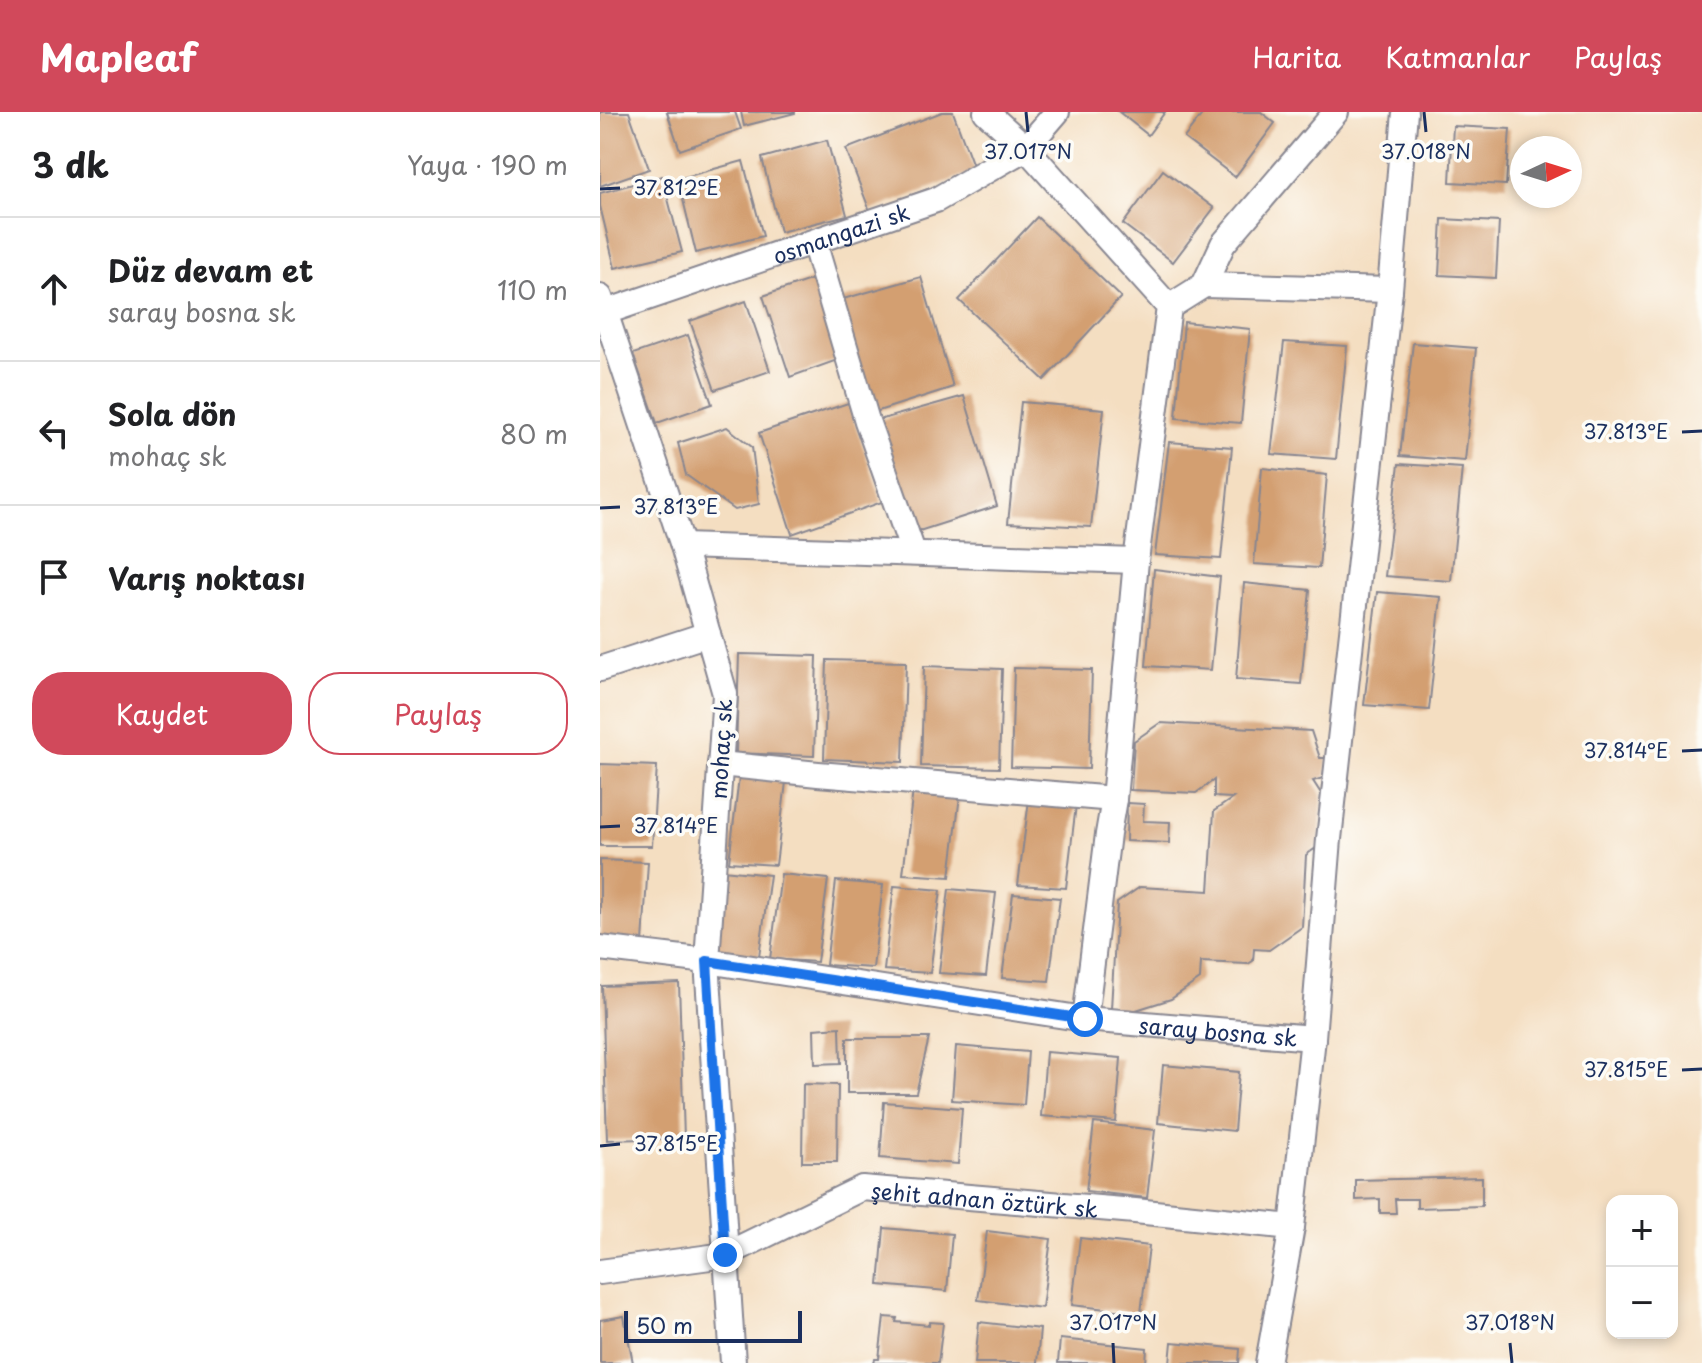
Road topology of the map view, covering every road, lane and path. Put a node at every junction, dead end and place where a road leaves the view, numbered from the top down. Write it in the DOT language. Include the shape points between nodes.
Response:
graph roads {
  1 [pos="986,112"];
  2 [pos="1057,112"];
  3 [pos="1336,112"];
  4 [pos="1405,112"];
  5 [pos="1026,148"];
  6 [pos="814,242"];
  7 [pos="1204,285"];
  8 [pos="1390,290"];
  9 [pos="1169,307"];
  10 [pos="602,308"];
  11 [pos="683,546"];
  12 [pos="913,552"];
  13 [pos="1136,561"];
  14 [pos="708,634"];
  15 [pos="600,669"];
  16 [pos="720,764"];
  17 [pos="1114,799"];
  18 [pos="600,948"];
  19 [pos="707,961"];
  20 [pos="1085,1019"];
  21 [pos="1313,1038"];
  22 [pos="1292,1227"];
  23 [pos="725,1255"];
  24 [pos="600,1272"];
  25 [pos="733,1363"];
  26 [pos="1268,1363"];
  1 -- 5 [label="street"];
  2 -- 5 [label="street, osmangazi sk"];
  3 -- 7 [label="street" via="1223,244"];
  4 -- 8 [label="street"];
  5 -- 6 [label="street, osmangazi sk" via="936,200"];
  5 -- 9 [label="street"];
  6 -- 10 [label="street, osmangazi sk"];
  6 -- 12 [label="street"];
  7 -- 8 [label="street"];
  7 -- 9 [label="street"];
  8 -- 21 [label="street" via="1329,839"];
  9 -- 13 [label="street"];
  10 -- 11 [label="street, mohaç sk"];
  11 -- 12 [label="street"];
  11 -- 14 [label="street, mohaç sk"];
  12 -- 13 [label="street"];
  13 -- 17 [label="street"];
  14 -- 15 [label="street"];
  14 -- 16 [label="street, mohaç sk" via="725,694"];
  16 -- 17 [label="street"];
  16 -- 19 [label="street, mohaç sk"];
  17 -- 20 [label="street"];
  18 -- 19 [label="street, saray bosna sk"];
  19 -- 20 [label="street, saray bosna sk"];
  19 -- 23 [label="street, mohaç sk"];
  20 -- 21 [label="street, saray bosna sk"];
  21 -- 22 [label="street"];
  22 -- 23 [label="street, şehit adnan öztürk sk" via="862,1188"];
  22 -- 26 [label="street"];
  23 -- 24 [label="street, şehit adnan öztürk sk"];
  23 -- 25 [label="street, mohaç sk"];
}
